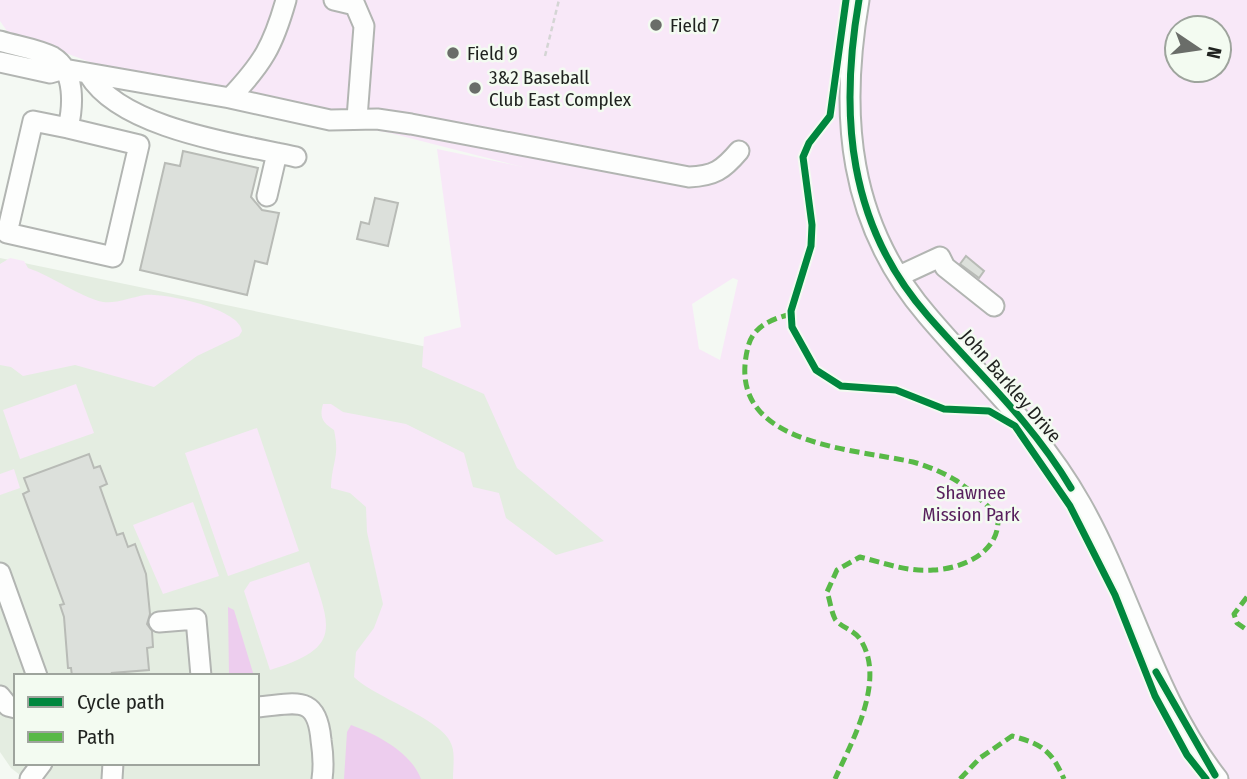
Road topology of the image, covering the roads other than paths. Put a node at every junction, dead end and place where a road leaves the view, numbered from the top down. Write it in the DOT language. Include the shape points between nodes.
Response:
graph roads {
  1 [pos="286,0"];
  2 [pos="334,0"];
  3 [pos="859,0"];
  4 [pos="0,41"];
  5 [pos="0,62"];
  6 [pos="64,69"];
  7 [pos="89,75"];
  8 [pos="230,98"];
  9 [pos="357,118"];
  10 [pos="68,128"];
  11 [pos="739,151"];
  12 [pos="267,196"];
  13 [pos="899,276"];
  14 [pos="994,306"];
  15 [pos="0,573"];
  16 [pos="159,622"];
  17 [pos="36,674"];
  18 [pos="201,674"];
  19 [pos="0,696"];
  20 [pos="259,706"];
  21 [pos="14,708"];
  22 [pos="322,779"];
  23 [pos="1218,779"];
  1 -- 8 [label="street" via="271,46"];
  2 -- 9 [label="street" via="355,5 364,26"];
  3 -- 13 [label="street, John Barkley Drive" via="849,74 852,151 872,224"];
  4 -- 6 [label="street" via="54,58"];
  5 -- 6 [label="street" via="50,73"];
  6 -- 7 [label="street"];
  6 -- 10 [label="street" via="72,103"];
  7 -- 8 [label="street"];
  7 -- 12 [label="street" via="97,88 160,125 287,155"];
  8 -- 9 [label="street" via="330,120"];
  9 -- 11 [label="street" via="411,124 689,177 710,176 724,169"];
  10 -- 10 [label="street" via="139,145 113,257 7,233 33,121"];
  13 -- 14 [label="street" via="940,257 945,267"];
  13 -- 23 [label="street, John Barkley Drive" via="927,315 1005,398 1058,465 1104,549 1159,679"];
  15 -- 17 [label="street"];
  16 -- 18 [label="street" via="197,619"];
  19 -- 21 [label="street"];
  20 -- 22 [label="street" via="300,704 313,709 320,719"];
}
